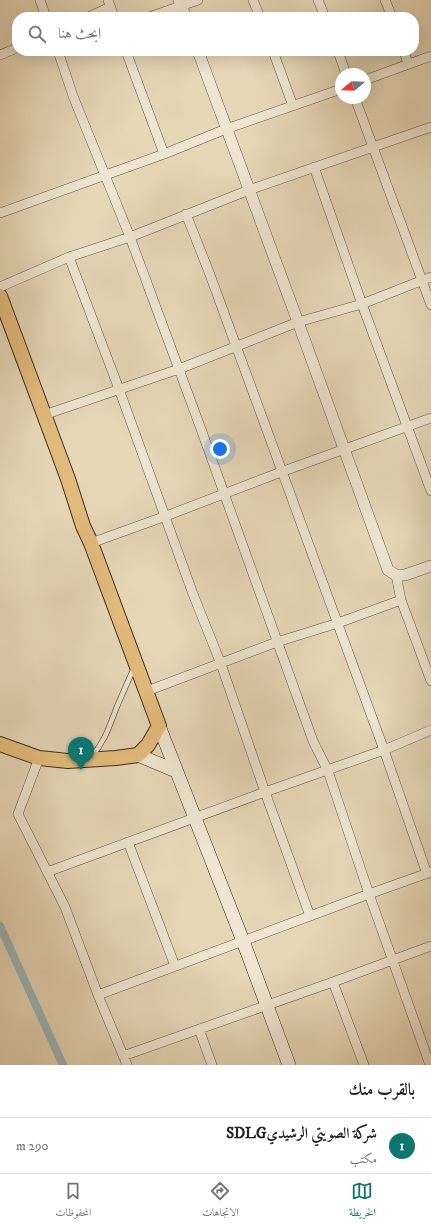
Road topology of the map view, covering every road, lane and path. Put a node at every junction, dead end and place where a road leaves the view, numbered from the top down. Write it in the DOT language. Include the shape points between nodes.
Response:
graph roads {
  1 [pos="40,0"];
  2 [pos="198,0"];
  3 [pos="253,0"];
  4 [pos="318,0"];
  5 [pos="385,0"];
  6 [pos="181,3"];
  7 [pos="109,4"];
  8 [pos="44,12"];
  9 [pos="96,12"];
  10 [pos="160,12"];
  11 [pos="258,12"];
  12 [pos="323,12"];
  13 [pos="390,12"];
  14 [pos="12,50"];
  15 [pos="0,55"];
  16 [pos="60,56"];
  17 [pos="128,56"];
  18 [pos="200,56"];
  19 [pos="275,56"];
  20 [pos="340,56"];
  21 [pos="406,56"];
  22 [pos="431,56"];
  23 [pos="408,64"];
  24 [pos="344,68"];
  25 [pos="371,78"];
  26 [pos="335,91"];
  27 [pos="357,104"];
  28 [pos="293,106"];
  29 [pos="431,128"];
  30 [pos="226,129"];
  31 [pos="373,147"];
  32 [pos="164,154"];
  33 [pos="314,167"];
  34 [pos="104,176"];
  35 [pos="250,190"];
  36 [pos="0,213"];
  37 [pos="186,214"];
  38 [pos="130,237"];
  39 [pos="69,257"];
  40 [pos="431,277"];
  41 [pos="422,281"];
  42 [pos="0,287"];
  43 [pos="0,296"];
  44 [pos="362,304"];
  45 [pos="431,305"];
  46 [pos="298,322"];
  47 [pos="236,347"];
  48 [pos="179,369"];
  49 [pos="119,389"];
  50 [pos="44,415"];
  51 [pos="431,418"];
  52 [pos="408,427"];
  53 [pos="344,449"];
  54 [pos="281,472"];
  55 [pos="431,492"];
  56 [pos="224,494"];
  57 [pos="166,516"];
  58 [pos="91,543"];
  59 [pos="431,566"];
  60 [pos="396,575"];
  61 [pos="401,600"];
  62 [pos="338,623"];
  63 [pos="277,642"];
  64 [pos="136,663"];
  65 [pos="221,664"];
  66 [pos="431,681"];
  67 [pos="147,691"];
  68 [pos="159,726"];
  69 [pos="431,730"];
  70 [pos="0,744"];
  71 [pos="384,750"];
  72 [pos="138,755"];
  73 [pos="39,758"];
  74 [pos="88,761"];
  75 [pos="176,771"];
  76 [pos="328,771"];
  77 [pos="265,792"];
  78 [pos="196,817"];
  79 [pos="128,842"];
  80 [pos="47,872"];
  81 [pos="429,873"];
  82 [pos="369,894"];
  83 [pos="310,916"];
  84 [pos="243,941"];
  85 [pos="431,946"];
  86 [pos="392,960"];
  87 [pos="175,966"];
  88 [pos="333,982"];
  89 [pos="98,995"];
  90 [pos="267,1005"];
  91 [pos="199,1029"];
  92 [pos="125,1060"];
  93 [pos="212,1065"];
  94 [pos="289,1065"];
  95 [pos="364,1065"];
  96 [pos="430,1065"];
  1 -- 8 [label="street"];
  2 -- 6 [label="street"];
  3 -- 11 [label="street"];
  4 -- 12 [label="street"];
  5 -- 13 [label="street"];
  6 -- 10 [label="street"];
  7 -- 9 [label="street"];
  14 -- 15 [label="street"];
  16 -- 34 [label="street"];
  17 -- 32 [label="street"];
  18 -- 30 [label="street"];
  19 -- 28 [label="street"];
  20 -- 24 [label="street"];
  21 -- 23 [label="street"];
  22 -- 23 [label="street"];
  23 -- 25 [label="street"];
  26 -- 28 [label="street"];
  27 -- 31 [label="street"];
  28 -- 30 [label="street"];
  29 -- 31 [label="street"];
  30 -- 32 [label="street"];
  30 -- 35 [label="street"];
  31 -- 33 [label="street"];
  31 -- 41 [label="street"];
  32 -- 34 [label="street"];
  33 -- 35 [label="street"];
  33 -- 44 [label="street"];
  34 -- 36 [label="street"];
  34 -- 38 [label="street"];
  35 -- 37 [label="street"];
  35 -- 46 [label="street"];
  37 -- 38 [label="street"];
  37 -- 47 [label="street"];
  38 -- 39 [label="street"];
  38 -- 48 [label="street"];
  39 -- 42 [label="street"];
  39 -- 49 [label="street"];
  40 -- 41 [label="street"];
  41 -- 44 [label="street"];
  41 -- 45 [label="street"];
  43 -- 50 [label="main road"];
  44 -- 46 [label="street"];
  44 -- 52 [label="street"];
  46 -- 47 [label="street"];
  46 -- 53 [label="street"];
  47 -- 48 [label="street"];
  47 -- 54 [label="street"];
  48 -- 49 [label="street"];
  48 -- 56 [label="street"];
  49 -- 50 [label="street"];
  49 -- 57 [label="street"];
  50 -- 58 [label="main road"];
  51 -- 52 [label="street"];
  52 -- 53 [label="street"];
  52 -- 55 [label="street"];
  53 -- 54 [label="street"];
  53 -- 60 [label="street" via="388,570"];
  54 -- 56 [label="street"];
  54 -- 62 [label="street"];
  56 -- 57 [label="street"];
  56 -- 63 [label="street"];
  57 -- 58 [label="street"];
  57 -- 65 [label="street"];
  58 -- 64 [label="main road"];
  59 -- 60 [label="street" via="405,575"];
  60 -- 61 [label="street"];
  61 -- 62 [label="street"];
  61 -- 66 [label="street"];
  62 -- 63 [label="street"];
  62 -- 71 [label="street"];
  63 -- 65 [label="street"];
  63 -- 76 [label="street" via="313,742"];
  64 -- 67 [label="main road"];
  64 -- 74 [label="lane" via="106,736"];
  65 -- 67 [label="street"];
  65 -- 77 [label="street"];
  67 -- 68 [label="main road"];
  68 -- 72 [label="main road" via="148,745"];
  68 -- 75 [label="main road"];
  69 -- 71 [label="street"];
  70 -- 73 [label="main road"];
  71 -- 76 [label="street"];
  71 -- 81 [label="street"];
  72 -- 74 [label="main road"];
  72 -- 75 [label="main road"];
  73 -- 74 [label="main road"];
  73 -- 80 [label="street" via="18,814"];
  75 -- 78 [label="main road"];
  76 -- 77 [label="street"];
  76 -- 82 [label="street"];
  77 -- 78 [label="street"];
  77 -- 83 [label="street"];
  78 -- 79 [label="street"];
  78 -- 84 [label="main road"];
  79 -- 80 [label="street"];
  79 -- 87 [label="street"];
  80 -- 89 [label="street" via="65,907"];
  81 -- 82 [label="street"];
  82 -- 83 [label="street"];
  82 -- 86 [label="street"];
  83 -- 84 [label="street"];
  84 -- 87 [label="street"];
  84 -- 90 [label="main road"];
  85 -- 86 [label="street"];
  86 -- 88 [label="street"];
  86 -- 96 [label="street"];
  87 -- 89 [label="street"];
  88 -- 90 [label="street"];
  88 -- 95 [label="street"];
  89 -- 92 [label="street"];
  90 -- 91 [label="street"];
  90 -- 94 [label="main road"];
  91 -- 92 [label="street"];
  91 -- 93 [label="street"];
}
